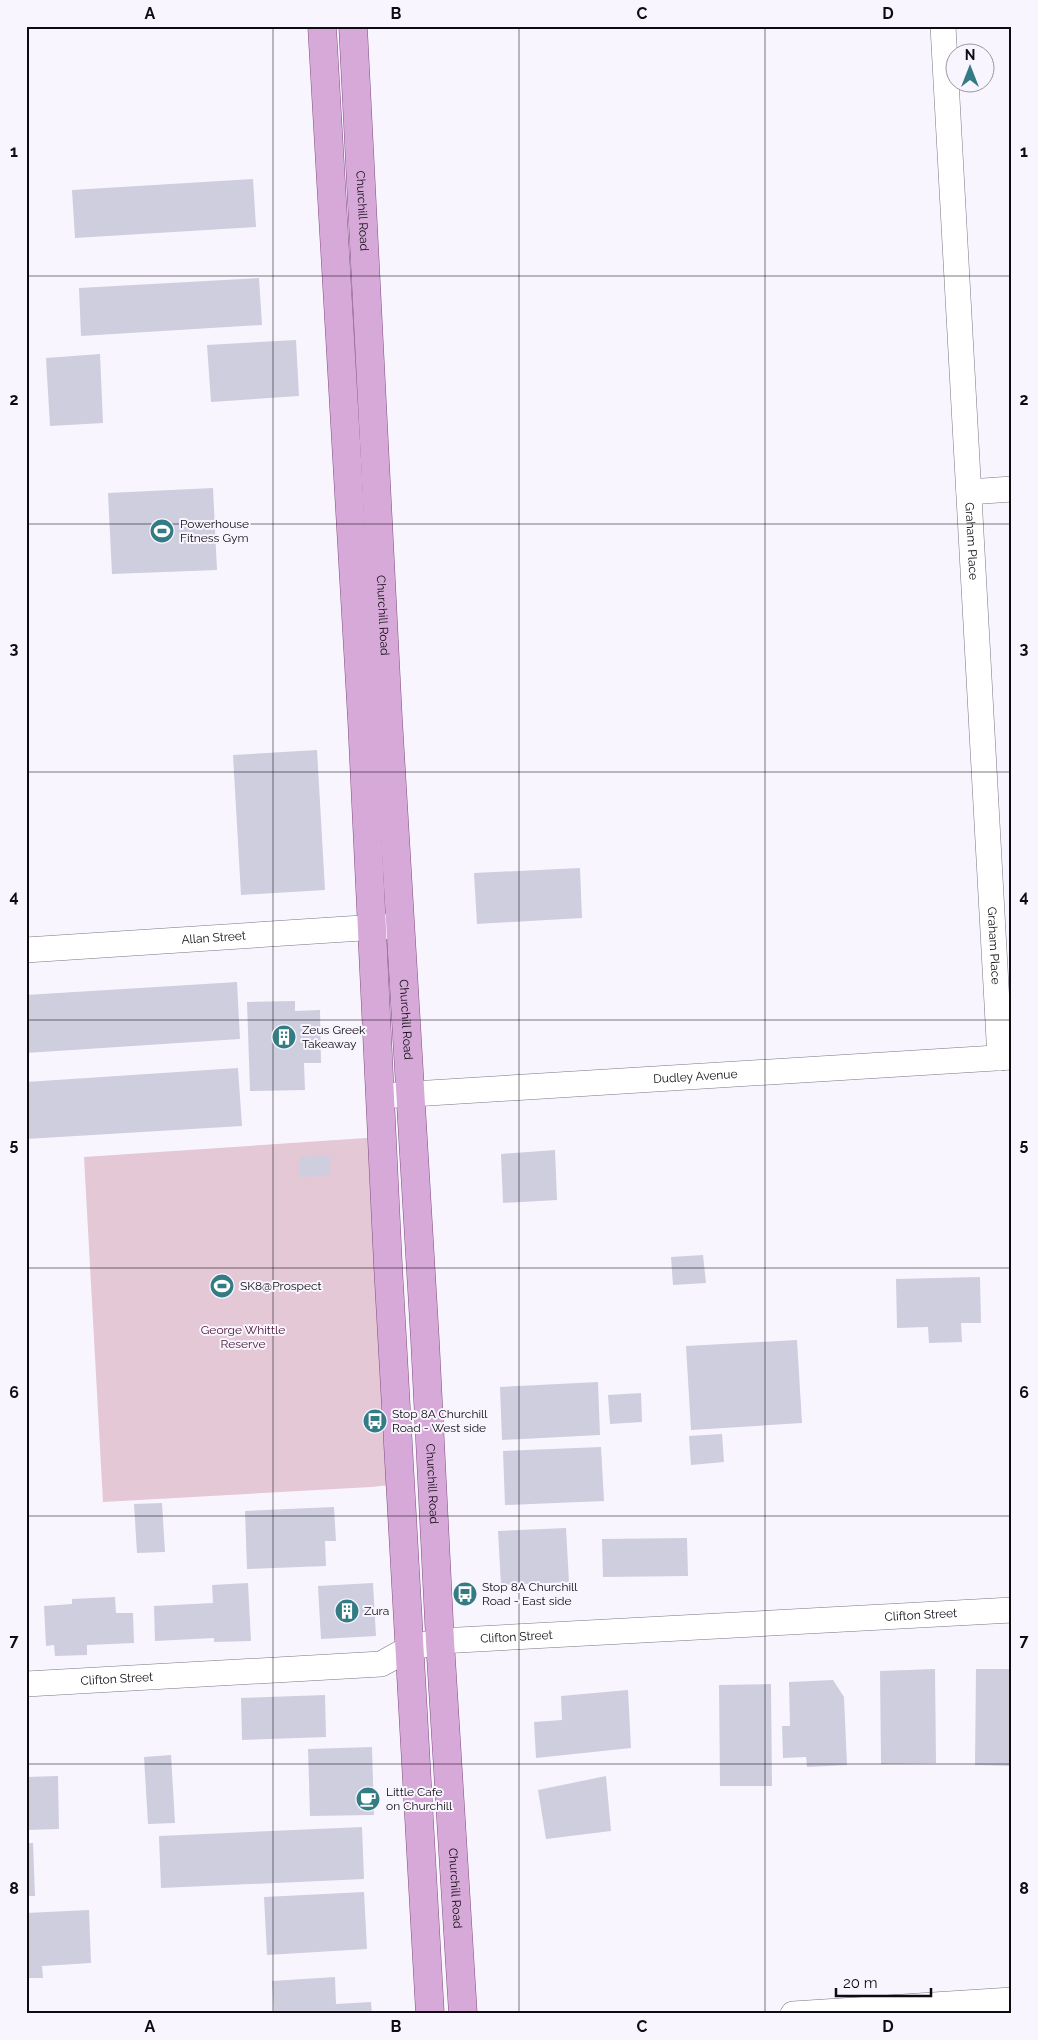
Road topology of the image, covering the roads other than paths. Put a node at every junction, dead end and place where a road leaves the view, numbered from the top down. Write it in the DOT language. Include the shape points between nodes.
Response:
graph roads {
  1 [pos="322,26"];
  2 [pos="353,26"];
  3 [pos="943,26"];
  4 [pos="1012,489"];
  5 [pos="969,492"];
  6 [pos="400,926"];
  7 [pos="371,927"];
  8 [pos="26,950"];
  9 [pos="1006,1057"];
  10 [pos="410,1094"];
  11 [pos="380,1096"];
  12 [pos="1012,1610"];
  13 [pos="440,1641"];
  14 [pos="410,1648"];
  15 [pos="26,1684"];
  16 [pos="1012,2000"];
  17 [pos="430,2014"];
  18 [pos="463,2014"];
  19 [pos="793,2014"];
  1 -- 7 [label="main road"];
  2 -- 6 [label="main road, Churchill Road"];
  3 -- 5 [label="street, Graham Place"];
  4 -- 5 [label="street"];
  5 -- 9 [label="street, Graham Place"];
  6 -- 7 [label="street, Allan Street"];
  6 -- 10 [label="main road, Churchill Road"];
  7 -- 8 [label="street, Allan Street"];
  7 -- 11 [label="main road"];
  9 -- 10 [label="street, Dudley Avenue"];
  10 -- 11 [label="street, Dudley Avenue"];
  10 -- 13 [label="main road, Churchill Road" via="426,1340"];
  11 -- 14 [label="main road"];
  12 -- 13 [label="street, Clifton Street"];
  13 -- 14 [label="street, Clifton Street"];
  13 -- 18 [label="main road, Churchill Road"];
  14 -- 15 [label="street, Clifton Street" via="381,1664"];
  14 -- 17 [label="main road"];
  16 -- 19 [label="street"];
}
